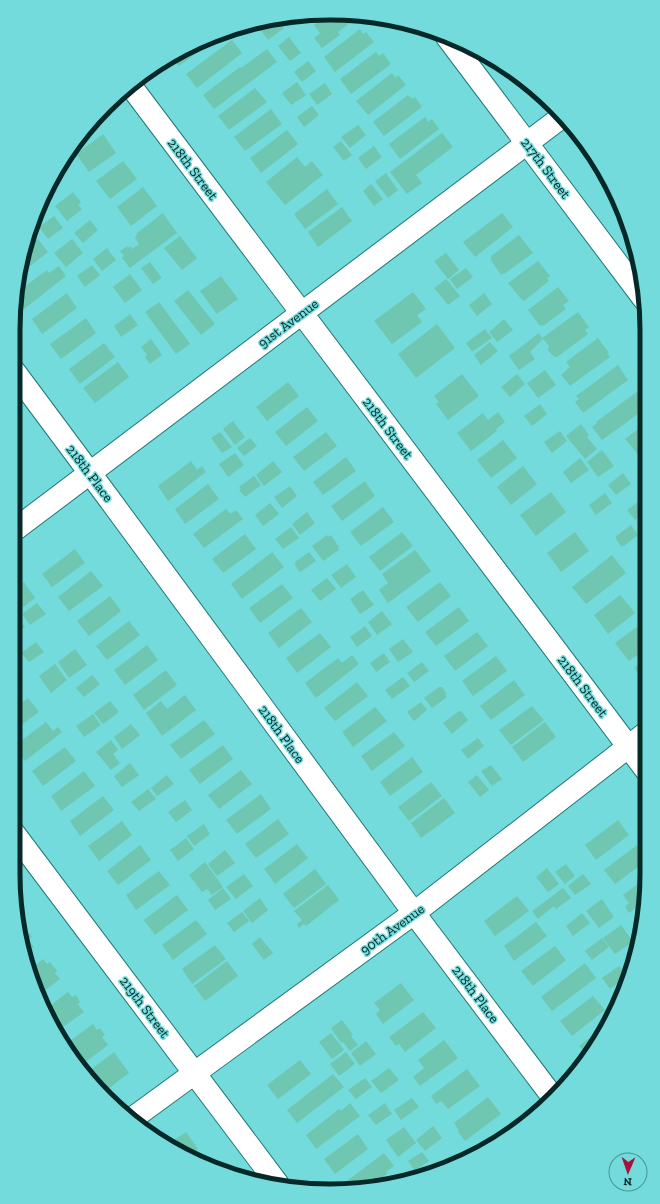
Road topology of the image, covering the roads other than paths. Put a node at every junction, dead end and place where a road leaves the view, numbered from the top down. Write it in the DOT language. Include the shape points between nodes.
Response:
graph roads {
  1 [pos="454,46"];
  2 [pos="134,90"];
  3 [pos="558,120"];
  4 [pos="527,143"];
  5 [pos="637,290"];
  6 [pos="302,312"];
  7 [pos="20,379"];
  8 [pos="91,474"];
  9 [pos="20,526"];
  10 [pos="640,737"];
  11 [pos="628,746"];
  12 [pos="640,762"];
  13 [pos="20,841"];
  14 [pos="414,913"];
  15 [pos="194,1072"];
  16 [pos="549,1093"];
  17 [pos="136,1116"];
  18 [pos="274,1179"];
  1 -- 4 [label="street, 217th Street"];
  2 -- 6 [label="street, 218th Street"];
  3 -- 4 [label="street, 91st Avenue"];
  4 -- 5 [label="street, 217th Street"];
  4 -- 6 [label="street, 91st Avenue"];
  6 -- 8 [label="street, 91st Avenue"];
  6 -- 11 [label="street, 218th Street"];
  7 -- 8 [label="street, 218th Place"];
  8 -- 9 [label="street, 91st Avenue"];
  8 -- 14 [label="street, 218th Place"];
  10 -- 11 [label="street, 90th Avenue"];
  11 -- 12 [label="street, 218th Street"];
  11 -- 14 [label="street, 90th Avenue"];
  13 -- 15 [label="street, 219th Street"];
  14 -- 15 [label="street, 90th Avenue"];
  14 -- 16 [label="street, 218th Place"];
  15 -- 17 [label="street, 90th Avenue"];
  15 -- 18 [label="street, 219th Street"];
}
